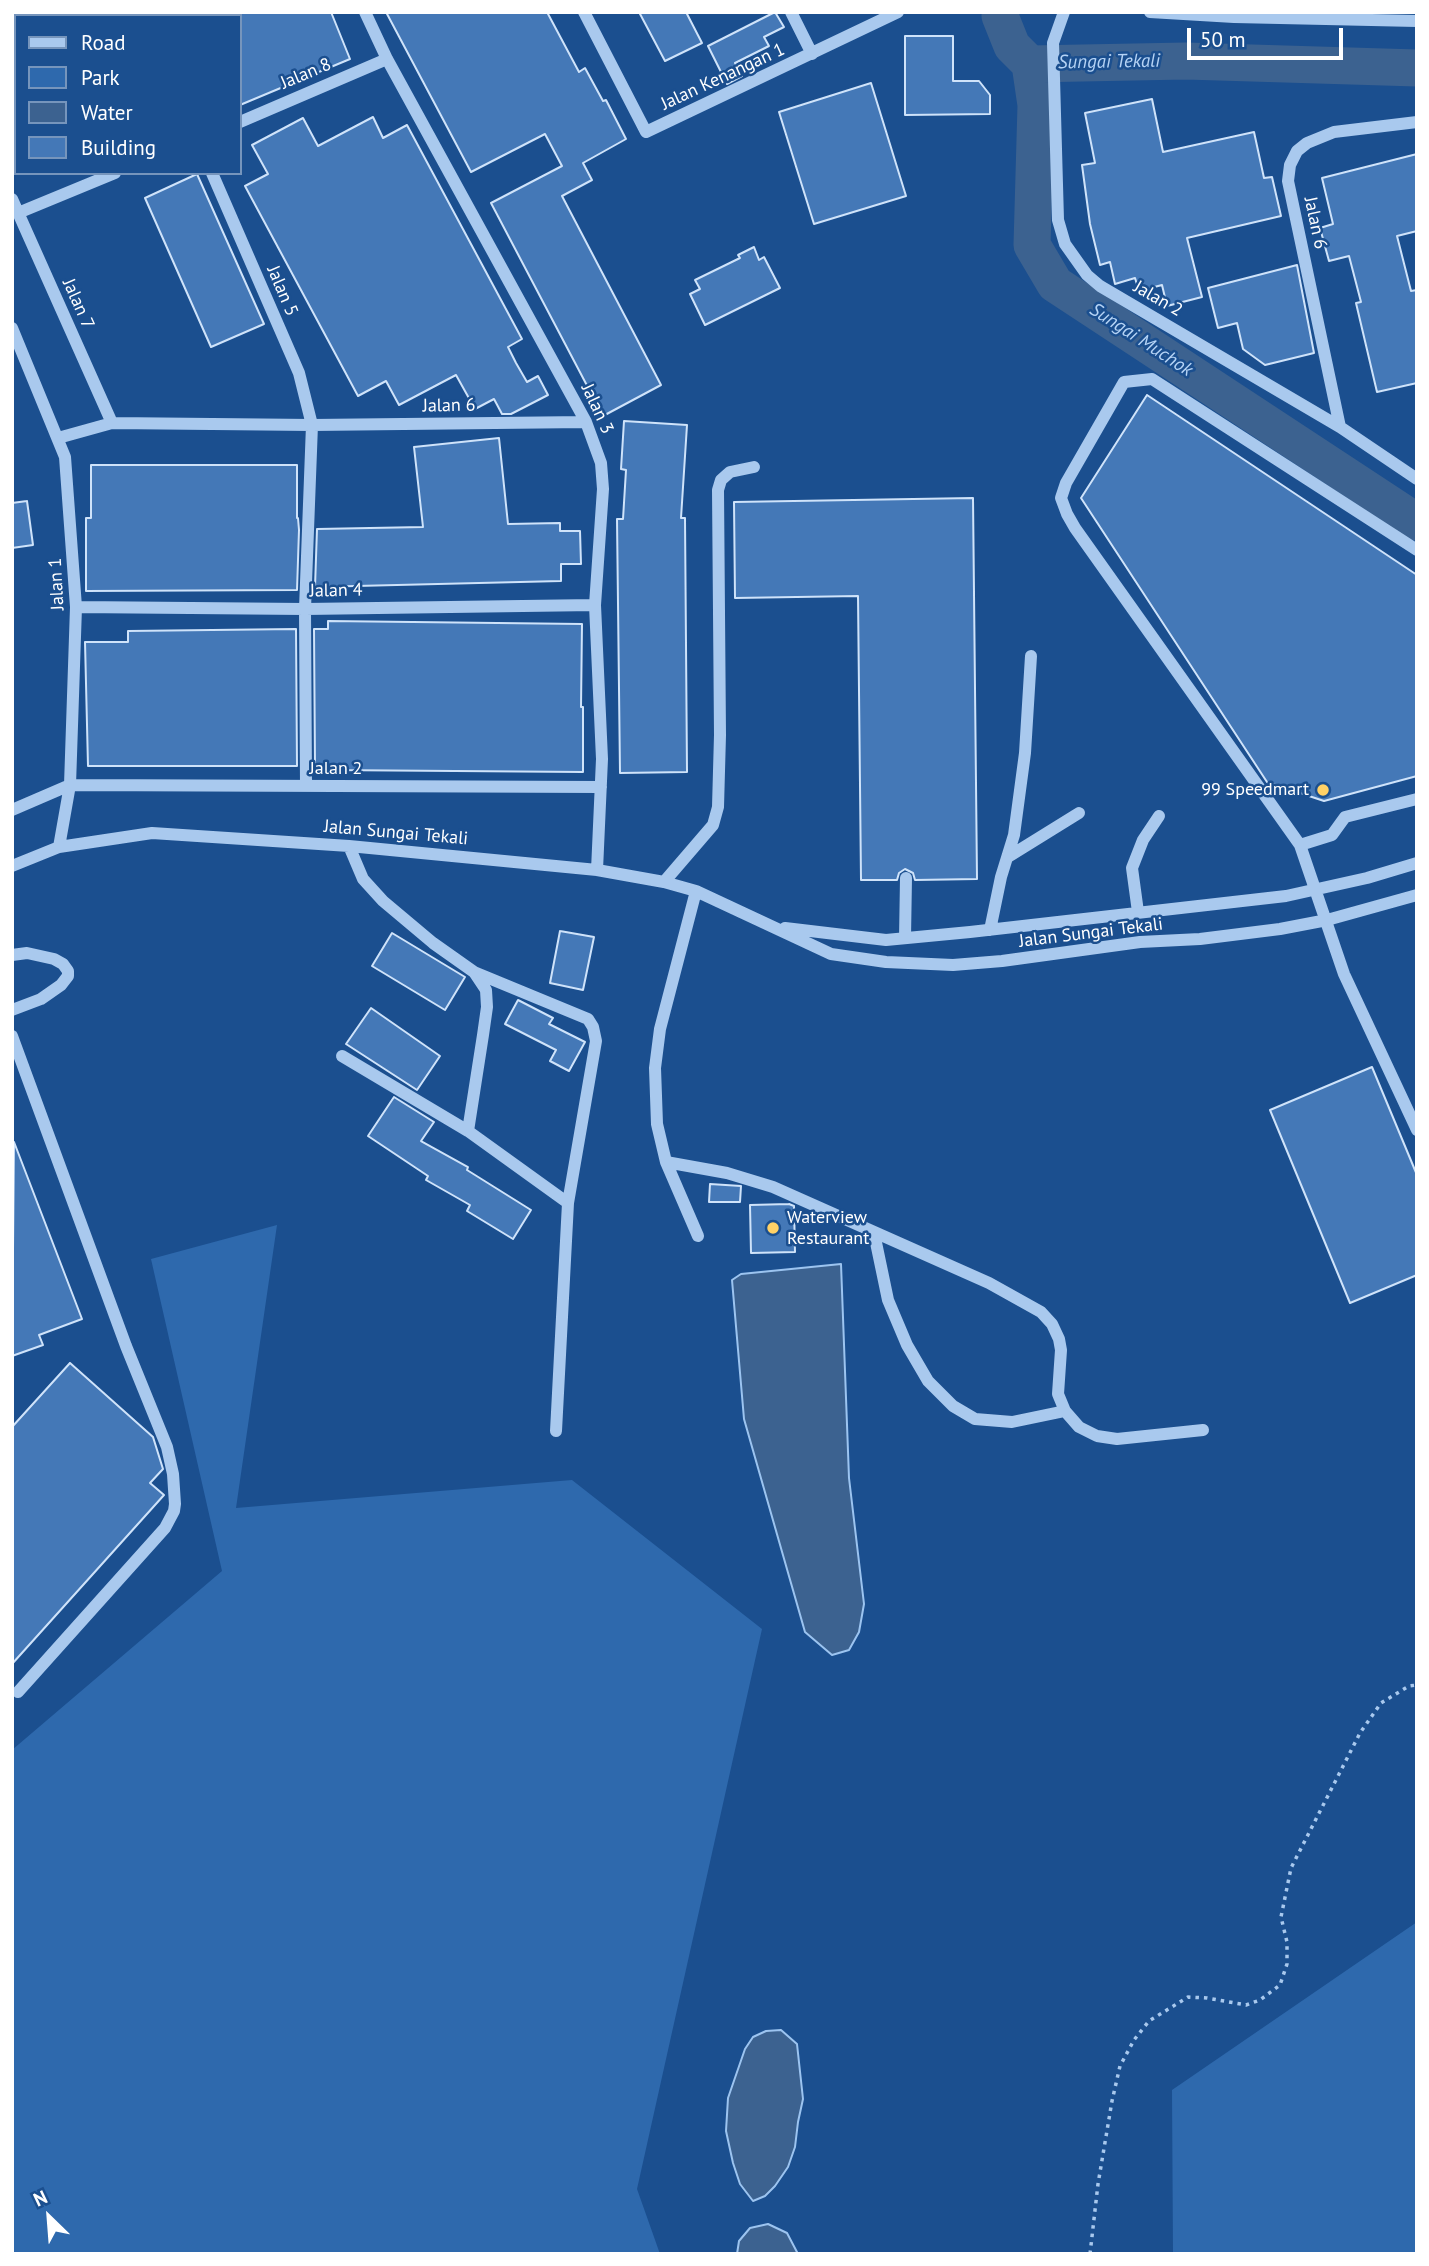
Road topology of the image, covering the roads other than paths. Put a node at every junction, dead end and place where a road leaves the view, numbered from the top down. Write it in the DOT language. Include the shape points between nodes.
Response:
graph roads {
  1 [pos="365,12"];
  2 [pos="584,12"];
  3 [pos="791,12"];
  4 [pos="898,12"];
  5 [pos="1064,12"];
  6 [pos="1150,12"];
  7 [pos="1284,15"];
  8 [pos="1417,21"];
  9 [pos="812,54"];
  10 [pos="387,59"];
  11 [pos="242,121"];
  12 [pos="1417,122"];
  13 [pos="111,175"];
  14 [pos="213,175"];
  15 [pos="12,200"];
  16 [pos="18,213"];
  17 [pos="12,328"];
  18 [pos="586,422"];
  19 [pos="112,423"];
  20 [pos="312,425"];
  21 [pos="1340,427"];
  22 [pos="58,438"];
  23 [pos="754,467"];
  24 [pos="1417,479"];
  25 [pos="1417,550"];
  26 [pos="595,606"];
  27 [pos="76,607"];
  28 [pos="306,609"];
  29 [pos="1031,656"];
  30 [pos="70,785"];
  31 [pos="306,786"];
  32 [pos="601,787"];
  33 [pos="1417,799"];
  34 [pos="12,810"];
  35 [pos="1079,813"];
  36 [pos="1159,816"];
  37 [pos="1300,845"];
  38 [pos="349,846"];
  39 [pos="59,847"];
  40 [pos="1008,857"];
  41 [pos="1417,863"];
  42 [pos="12,866"];
  43 [pos="597,870"];
  44 [pos="906,878"];
  45 [pos="664,882"];
  46 [pos="1317,890"];
  47 [pos="696,891"];
  48 [pos="1417,895"];
  49 [pos="1138,912"];
  50 [pos="1327,920"];
  51 [pos="771,926"];
  52 [pos="990,930"];
  53 [pos="905,938"];
  54 [pos="12,955"];
  55 [pos="474,972"];
  56 [pos="12,1010"];
  57 [pos="12,1036"];
  58 [pos="342,1056"];
  59 [pos="1417,1130"];
  60 [pos="468,1131"];
  61 [pos="666,1162"];
  62 [pos="568,1203"];
  63 [pos="874,1233"];
  64 [pos="698,1236"];
  65 [pos="1065,1411"];
  66 [pos="1203,1430"];
  67 [pos="556,1431"];
  68 [pos="18,1692"];
  1 -- 10 [label="street, Jalan 3"];
  2 -- 9 [label="street, Jalan Kenangan 1" via="646,132"];
  3 -- 9 [label="street"];
  4 -- 9 [label="street, Jalan Kenangan 1"];
  5 -- 21 [label="street, Jalan 2" via="1053,43 1053,92 1058,220 1065,244 1100,286"];
  6 -- 7 [label="street"];
  7 -- 8 [label="street"];
  10 -- 11 [label="street, Jalan 8"];
  10 -- 18 [label="street, Jalan 3"];
  12 -- 21 [label="street, Jalan 6" via="1334,132 1307,142 1290,165 1288,181"];
  13 -- 16 [label="street"];
  14 -- 20 [label="street, Jalan 5" via="299,373"];
  15 -- 16 [label="street, Jalan 7"];
  16 -- 19 [label="street, Jalan 7"];
  17 -- 22 [label="street, Jalan 1"];
  18 -- 20 [label="street, Jalan 6"];
  18 -- 26 [label="street, Jalan 3" via="601,463 603,489"];
  19 -- 20 [label="street, Jalan 6"];
  19 -- 22 [label="street, Jalan 6"];
  20 -- 28 [label="street"];
  21 -- 24 [label="street, Jalan 2"];
  22 -- 27 [label="street, Jalan 1" via="65,457"];
  23 -- 45 [label="street" via="730,472 718,491 718,807 713,825"];
  25 -- 37 [label="street" via="1152,379 1124,382 1066,483 1061,498 1075,528"];
  26 -- 28 [label="street, Jalan 4"];
  26 -- 32 [label="street, Jalan 3"];
  27 -- 28 [label="street, Jalan 4"];
  27 -- 30 [label="street, Jalan 1"];
  28 -- 31 [label="street"];
  29 -- 40 [label="street" via="1024,753"];
  30 -- 31 [label="street, Jalan 2"];
  30 -- 34 [label="street"];
  30 -- 39 [label="street, Jalan 1"];
  31 -- 32 [label="street, Jalan 2"];
  32 -- 43 [label="street, Jalan 3"];
  33 -- 37 [label="street" via="1345,817 1332,835"];
  35 -- 40 [label="street"];
  36 -- 49 [label="street" via="1132,868"];
  37 -- 46 [label="street"];
  38 -- 39 [label="street, Jalan Sungai Tekali" via="152,833"];
  38 -- 43 [label="street, Jalan Sungai Tekali"];
  38 -- 55 [label="street" via="363,879 383,901"];
  39 -- 42 [label="street, Jalan Sungai Tekali"];
  40 -- 52 [label="street"];
  41 -- 46 [label="street, Jalan Sungai Tekali"];
  43 -- 45 [label="street, Jalan Sungai Tekali"];
  44 -- 53 [label="street"];
  45 -- 47 [label="street, Jalan Sungai Tekali"];
  46 -- 49 [label="street, Jalan Sungai Tekali"];
  46 -- 50 [label="street"];
  47 -- 51 [label="street, Jalan Sungai Tekali"];
  47 -- 61 [label="street" via="660,1029 655,1068 657,1124"];
  48 -- 50 [label="street, Jalan Sungai Tekali"];
  49 -- 52 [label="street, Jalan Sungai Tekali"];
  50 -- 51 [label="street, Jalan Sungai Tekali" via="1200,939 953,965 831,954"];
  50 -- 59 [label="street" via="1344,974"];
  51 -- 53 [label="street, Jalan Sungai Tekali" via="886,940"];
  52 -- 53 [label="street, Jalan Sungai Tekali"];
  54 -- 56 [label="street" via="54,959 63,964 68,976 41,999"];
  55 -- 60 [label="street" via="486,990 487,1007"];
  55 -- 62 [label="street" via="588,1020 593,1027 596,1041"];
  57 -- 68 [label="street" via="167,1447 175,1504 165,1528"];
  58 -- 60 [label="street"];
  60 -- 62 [label="street"];
  61 -- 63 [label="street" via="773,1187"];
  61 -- 64 [label="street"];
  62 -- 67 [label="street"];
  63 -- 65 [label="street" via="989,1283 1041,1312 1059,1339 1058,1394"];
  63 -- 65 [label="street" via="888,1300 907,1345 928,1381 953,1406 975,1419 1012,1422"];
  65 -- 66 [label="street" via="1097,1436"];
}
